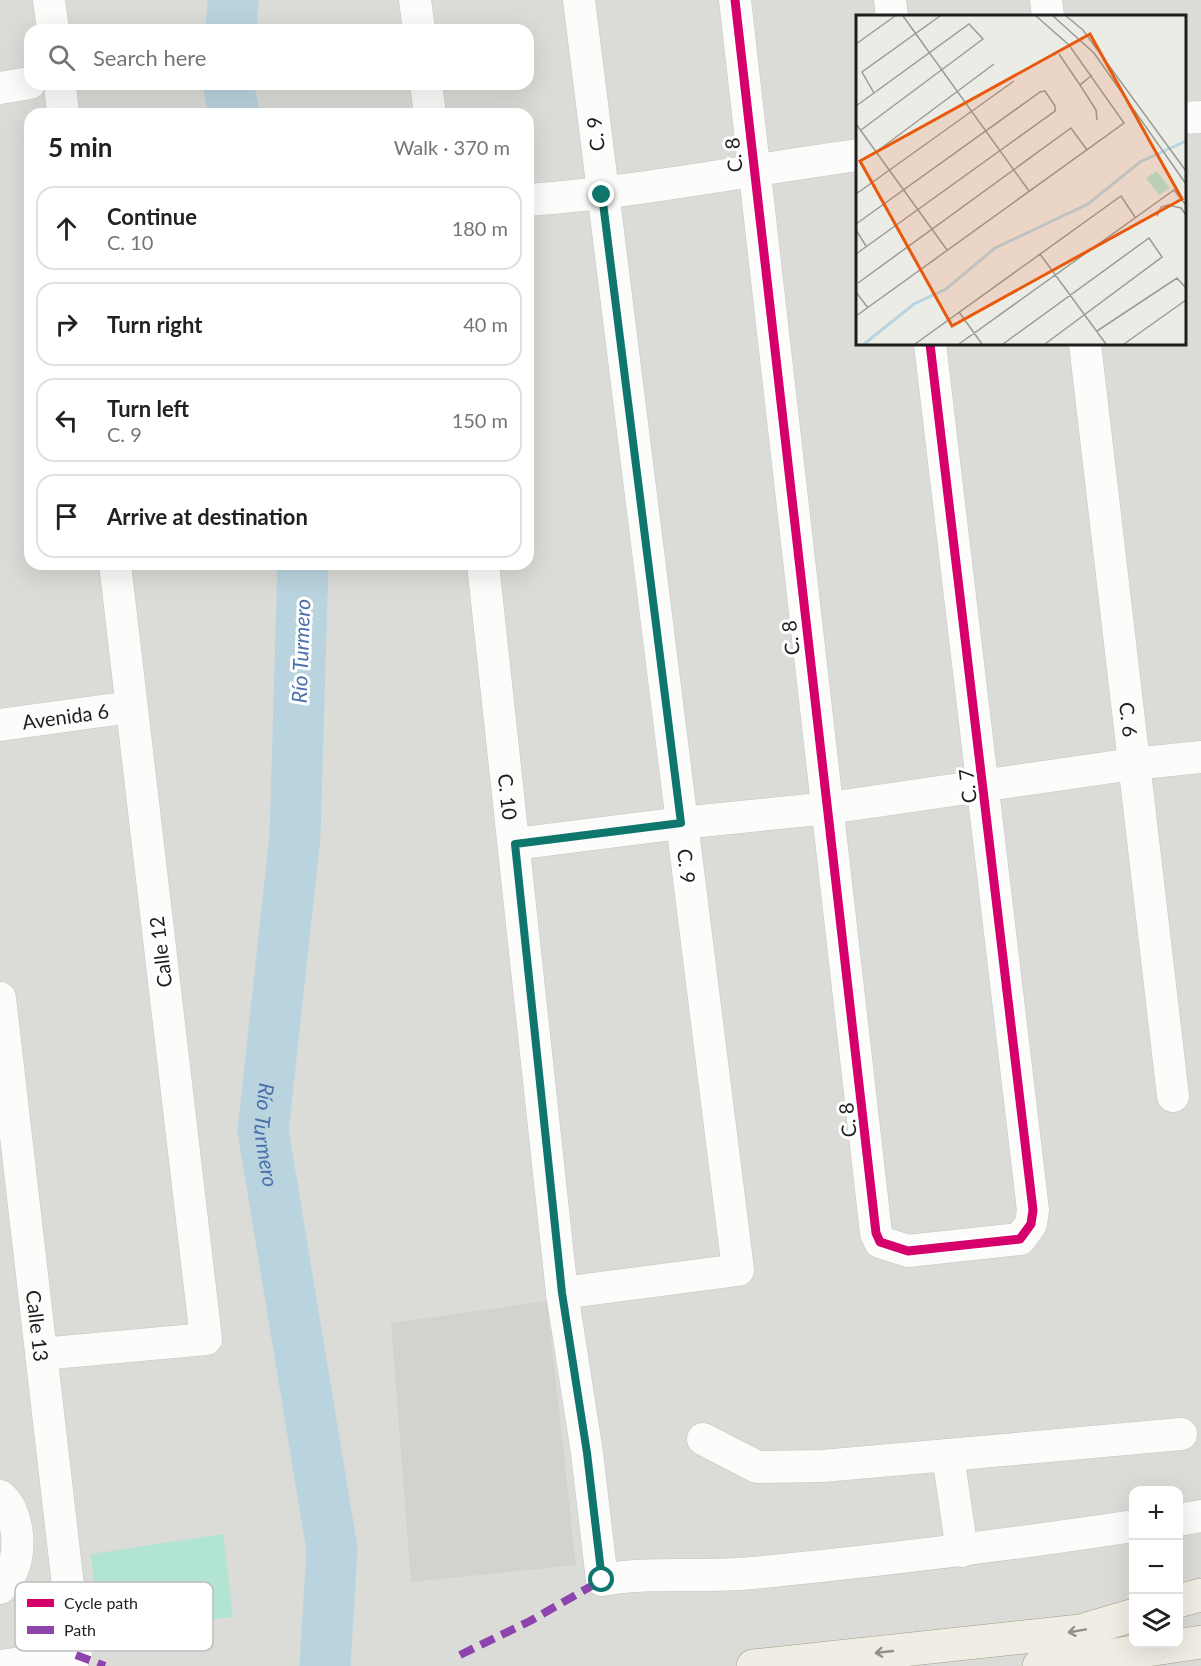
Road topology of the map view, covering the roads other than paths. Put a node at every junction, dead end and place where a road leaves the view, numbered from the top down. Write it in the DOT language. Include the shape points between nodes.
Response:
graph roads {
  1 [pos="49,0"];
  2 [pos="415,0"];
  3 [pos="579,0"];
  4 [pos="735,0"];
  5 [pos="890,0"];
  6 [pos="1046,0"];
  7 [pos="892,15"];
  8 [pos="1048,15"];
  9 [pos="52,24"];
  10 [pos="418,24"];
  11 [pos="24,84"];
  12 [pos="0,88"];
  13 [pos="61,90"];
  14 [pos="427,90"];
  15 [pos="62,108"];
  16 [pos="429,108"];
  17 [pos="1201,117"];
  18 [pos="1186,118"];
  19 [pos="856,155"];
  20 [pos="753,169"];
  21 [pos="602,195"];
  22 [pos="534,200"];
  23 [pos="930,345"];
  24 [pos="1085,345"];
  25 [pos="116,570"];
  26 [pos="484,570"];
  27 [pos="131,707"];
  28 [pos="0,725"];
  29 [pos="1201,757"];
  30 [pos="1133,764"];
  31 [pos="985,786"];
  32 [pos="829,808"];
  33 [pos="681,823"];
  34 [pos="515,844"];
  35 [pos="0,998"];
  36 [pos="1173,1096"];
  37 [pos="908,1251"];
  38 [pos="562,1293"];
  39 [pos="41,1354"];
  40 [pos="1181,1434"];
  41 [pos="703,1439"];
  42 [pos="948,1455"];
  43 [pos="0,1496"];
  44 [pos="1201,1516"];
  45 [pos="1183,1519"];
  46 [pos="1129,1527"];
  47 [pos="962,1551"];
  48 [pos="68,1582"];
  49 [pos="0,1588"];
  50 [pos="1201,1595"];
  51 [pos="1183,1600"];
  52 [pos="1129,1616"];
  53 [pos="1201,1642"];
  54 [pos="76,1651"];
  55 [pos="1,1666"];
  56 [pos="753,1666"];
  57 [pos="1039,1666"];
  1 -- 9 [label="street"];
  2 -- 10 [label="street"];
  3 -- 21 [label="street, C. 9"];
  4 -- 20 [label="street, C. 8"];
  5 -- 7 [label="street"];
  6 -- 8 [label="street"];
  11 -- 12 [label="street"];
  13 -- 15 [label="street"];
  14 -- 16 [label="street"];
  17 -- 18 [label="street"];
  19 -- 20 [label="street"];
  20 -- 21 [label="street"];
  20 -- 32 [label="street, C. 8"];
  21 -- 22 [label="street"];
  21 -- 33 [label="street, C. 9"];
  23 -- 31 [label="street, C. 7"];
  24 -- 30 [label="street, C. 6"];
  25 -- 27 [label="street, Calle 12"];
  26 -- 34 [label="street, C. 10"];
  27 -- 28 [label="street, Avenida 6"];
  27 -- 39 [label="street, Calle 12" via="206,1339"];
  29 -- 30 [label="street"];
  30 -- 31 [label="street"];
  30 -- 36 [label="street, C. 6"];
  31 -- 32 [label="street"];
  31 -- 37 [label="street, C. 7" via="1034,1210 1031,1224 1020,1239"];
  32 -- 33 [label="street"];
  32 -- 37 [label="street, C. 8" via="876,1233 880,1242"];
  33 -- 34 [label="street"];
  33 -- 38 [label="street, C. 9" via="738,1270"];
  34 -- 38 [label="street, C. 10"];
  35 -- 39 [label="street, Calle 13"];
  38 -- 47 [label="street, C. 10" via="602,1580 622,1576 730,1575"];
  39 -- 48 [label="street, Calle 13"];
  40 -- 42 [label="street"];
  41 -- 42 [label="street" via="757,1467 822,1466"];
  42 -- 47 [label="street"];
  43 -- 49 [label="street" via="19,1530 12,1571"];
  44 -- 45 [label="street"];
  46 -- 47 [label="street"];
  50 -- 51 [label="main road"];
  52 -- 56 [label="main road, one-way" via="1080,1631"];
  53 -- 57 [label="main road"];
  54 -- 55 [label="street, Calle 13" via="76,1655"];
}
